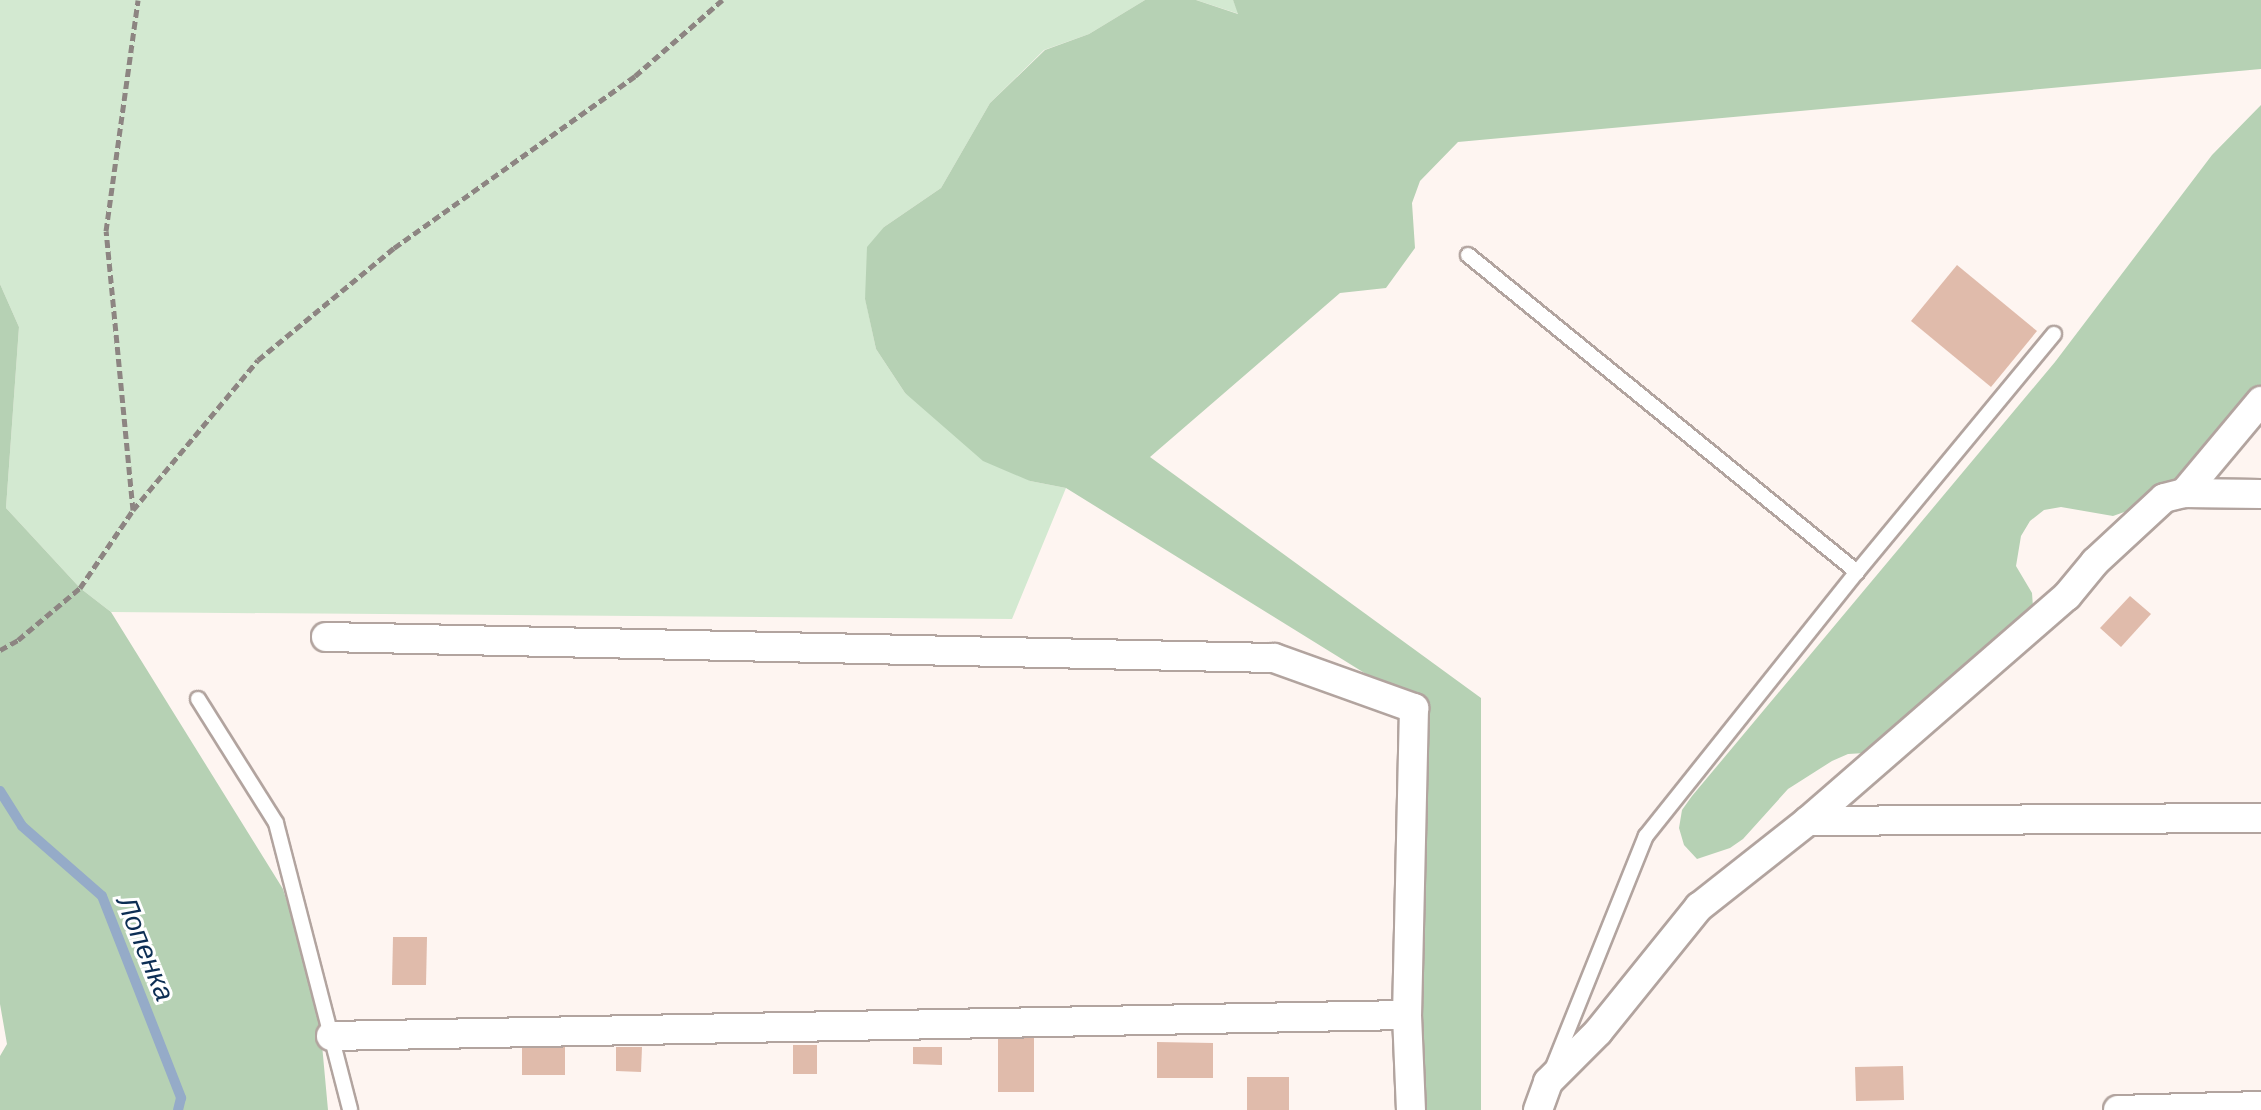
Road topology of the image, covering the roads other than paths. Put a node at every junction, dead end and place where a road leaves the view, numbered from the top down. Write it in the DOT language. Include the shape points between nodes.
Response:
graph roads {
  1 [pos="1468,255"];
  2 [pos="2054,334"];
  3 [pos="2261,401"];
  4 [pos="2184,493"];
  5 [pos="2261,494"];
  6 [pos="1857,572"];
  7 [pos="326,637"];
  8 [pos="198,699"];
  9 [pos="2261,818"];
  10 [pos="1808,821"];
  11 [pos="1407,1015"];
  12 [pos="331,1036"];
  13 [pos="1548,1082"];
  14 [pos="2261,1106"];
  15 [pos="350,1110"];
  16 [pos="1411,1110"];
  17 [pos="1538,1110"];
  18 [pos="2118,1110"];
  1 -- 6 [label="lane"];
  2 -- 6 [label="lane"];
  3 -- 4 [label="street"];
  4 -- 5 [label="street"];
  4 -- 10 [label="street" via="2164,498 2095,562 2067,596"];
  6 -- 13 [label="lane" via="1646,836"];
  7 -- 11 [label="street" via="1274,658 1414,708"];
  8 -- 12 [label="lane" via="276,823"];
  9 -- 10 [label="street"];
  10 -- 13 [label="street" via="1699,907 1598,1032"];
  11 -- 12 [label="street"];
  11 -- 16 [label="street"];
  12 -- 15 [label="lane"];
  13 -- 17 [label="street"];
  14 -- 18 [label="street"];
}
